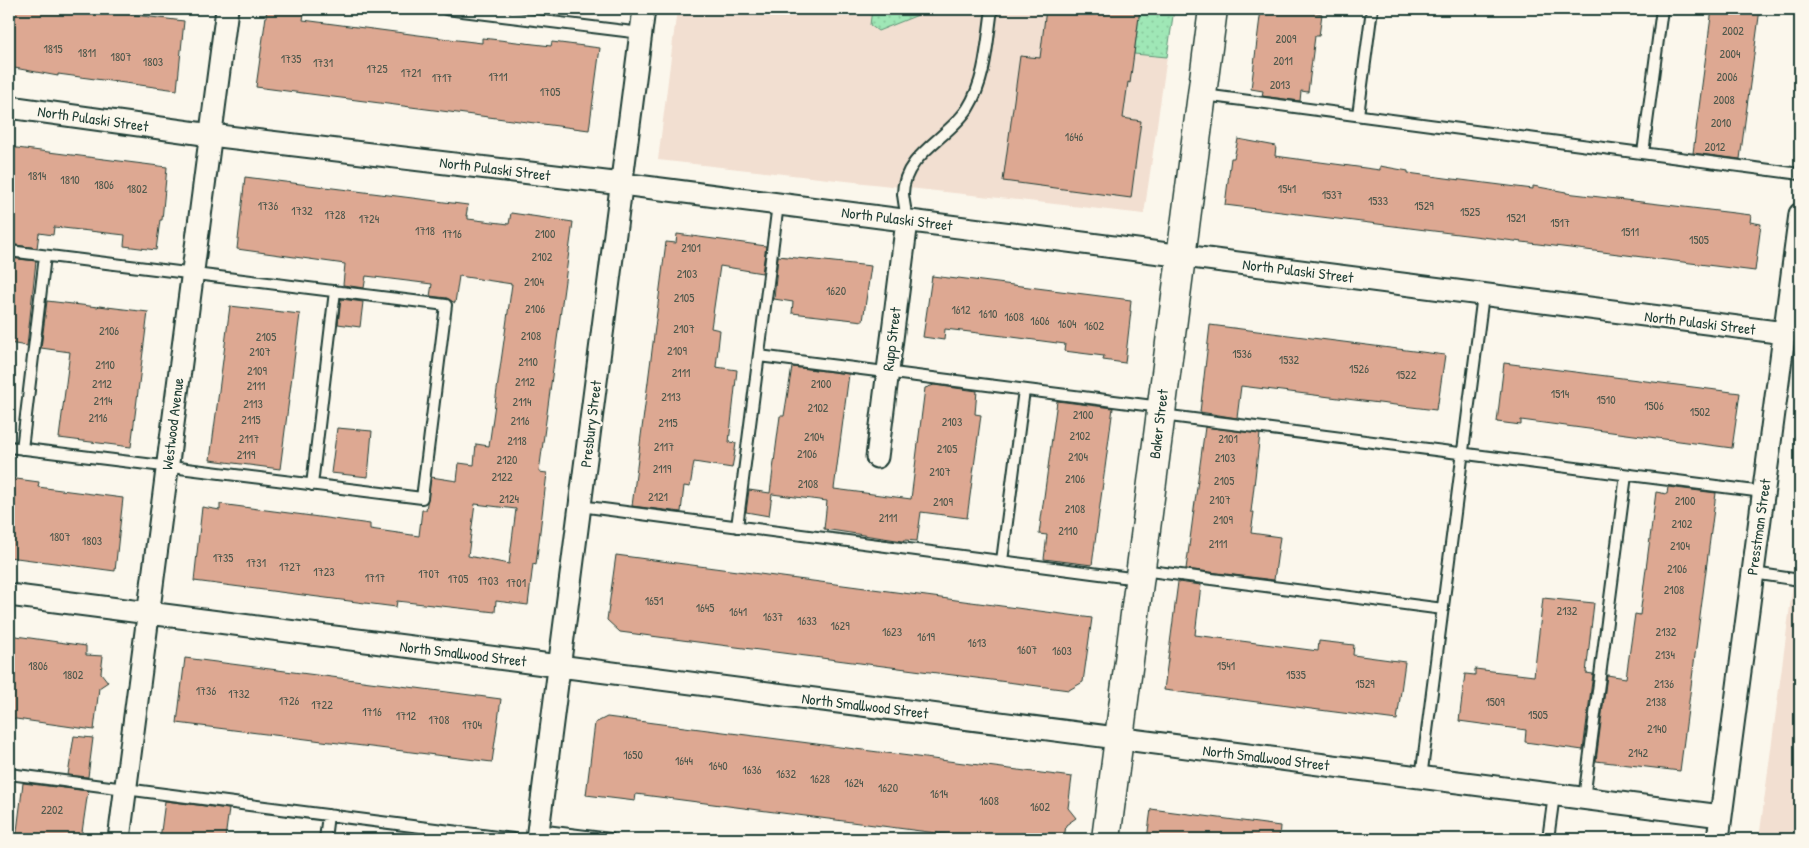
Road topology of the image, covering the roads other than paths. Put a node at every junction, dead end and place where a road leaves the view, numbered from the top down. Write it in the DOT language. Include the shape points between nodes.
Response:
graph roads {
  1 [pos="227,9"];
  2 [pos="446,9"];
  3 [pos="644,9"];
  4 [pos="992,9"];
  5 [pos="1213,9"];
  6 [pos="1372,9"];
  7 [pos="1662,9"];
  8 [pos="641,33"];
  9 [pos="1202,95"];
  10 [pos="9,107"];
  11 [pos="1358,115"];
  12 [pos="211,135"];
  13 [pos="1643,153"];
  14 [pos="1800,174"];
  15 [pos="622,184"];
  16 [pos="778,204"];
  17 [pos="1800,214"];
  18 [pos="907,221"];
  19 [pos="9,251"];
  20 [pos="46,256"];
  21 [pos="1182,256"];
  22 [pos="192,274"];
  23 [pos="335,291"];
  24 [pos="1483,295"];
  25 [pos="1785,333"];
  26 [pos="759,356"];
  27 [pos="888,372"];
  28 [pos="1024,390"];
  29 [pos="1161,411"];
  30 [pos="9,447"];
  31 [pos="22,448"];
  32 [pos="1463,454"];
  33 [pos="877,457"];
  34 [pos="168,467"];
  35 [pos="1626,474"];
  36 [pos="312,484"];
  37 [pos="1763,492"];
  38 [pos="580,506"];
  39 [pos="737,527"];
  40 [pos="1002,561"];
  41 [pos="1753,573"];
  42 [pos="1140,574"];
  43 [pos="1800,580"];
  44 [pos="9,595"];
  45 [pos="1442,609"];
  46 [pos="148,613"];
  47 [pos="559,666"];
  48 [pos="1119,739"];
  49 [pos="9,774"];
  50 [pos="1421,778"];
  51 [pos="126,789"];
  52 [pos="1554,795"];
  53 [pos="1584,798"];
  54 [pos="328,815"];
  55 [pos="1721,816"];
  56 [pos="537,834"];
  57 [pos="119,839"];
  58 [pos="325,839"];
  59 [pos="513,839"];
  60 [pos="610,839"];
  61 [pos="1106,839"];
  62 [pos="1548,839"];
  63 [pos="1718,839"];
  1 -- 12 [label="street, Westwood Avenue"];
  2 -- 8 [label="lane"];
  3 -- 8 [label="street, Presbury Street"];
  4 -- 18 [label="lane" via="982,70 968,108 921,155 907,178 903,193"];
  5 -- 9 [label="street, Baker Street"];
  6 -- 11 [label="lane"];
  7 -- 13 [label="lane"];
  8 -- 15 [label="street, Presbury Street"];
  9 -- 11 [label="lane"];
  9 -- 21 [label="street, Baker Street"];
  10 -- 12 [label="street, North Pulaski Street"];
  11 -- 13 [label="lane"];
  12 -- 15 [label="street, North Pulaski Street"];
  12 -- 22 [label="street, Westwood Avenue"];
  13 -- 14 [label="lane"];
  15 -- 16 [label="street, North Pulaski Street"];
  15 -- 38 [label="street, Presbury Street"];
  16 -- 18 [label="street, North Pulaski Street"];
  16 -- 26 [label="lane"];
  17 -- 25 [label="street, Presstman Street"];
  18 -- 21 [label="street, North Pulaski Street"];
  18 -- 27 [label="street, Rupp Street"];
  19 -- 20 [label="lane"];
  20 -- 22 [label="lane"];
  20 -- 31 [label="lane"];
  21 -- 24 [label="street, North Pulaski Street"];
  21 -- 29 [label="street, Baker Street"];
  22 -- 23 [label="lane"];
  22 -- 34 [label="street, Westwood Avenue"];
  23 -- 36 [label="lane"];
  23 -- 36 [label="lane" via="446,305 422,498"];
  24 -- 25 [label="street, North Pulaski Street"];
  24 -- 32 [label="lane"];
  25 -- 37 [label="street, Presstman Street"];
  26 -- 27 [label="lane"];
  26 -- 39 [label="lane"];
  27 -- 28 [label="lane"];
  27 -- 33 [label="street, Rupp Street"];
  28 -- 29 [label="lane"];
  28 -- 40 [label="lane"];
  29 -- 32 [label="lane"];
  29 -- 42 [label="street, Baker Street"];
  30 -- 31 [label="lane"];
  31 -- 34 [label="lane"];
  32 -- 35 [label="lane"];
  32 -- 45 [label="lane"];
  34 -- 36 [label="lane"];
  34 -- 46 [label="street, Westwood Avenue"];
  35 -- 37 [label="lane"];
  35 -- 53 [label="lane"];
  37 -- 41 [label="street, Presstman Street"];
  38 -- 39 [label="lane"];
  38 -- 47 [label="street, Presbury Street"];
  39 -- 40 [label="lane"];
  40 -- 42 [label="lane"];
  41 -- 43 [label="lane"];
  41 -- 55 [label="street, Presstman Street"];
  42 -- 45 [label="lane"];
  42 -- 48 [label="street, Baker Street"];
  44 -- 46 [label="street, North Smallwood Street"];
  45 -- 50 [label="lane"];
  46 -- 47 [label="street, North Smallwood Street"];
  46 -- 51 [label="street, Westwood Avenue"];
  47 -- 48 [label="street, North Smallwood Street"];
  47 -- 56 [label="street, Presbury Street"];
  48 -- 50 [label="street, North Smallwood Street"];
  48 -- 61 [label="street, Baker Street"];
  49 -- 51 [label="lane"];
  50 -- 52 [label="street, North Smallwood Street"];
  51 -- 54 [label="lane"];
  51 -- 57 [label="street, Westwood Avenue"];
  52 -- 53 [label="street, North Smallwood Street"];
  52 -- 62 [label="lane"];
  53 -- 55 [label="street, North Smallwood Street"];
  54 -- 58 [label="lane"];
  54 -- 59 [label="lane"];
  55 -- 63 [label="street, Presstman Street"];
  56 -- 60 [label="lane"];
}
